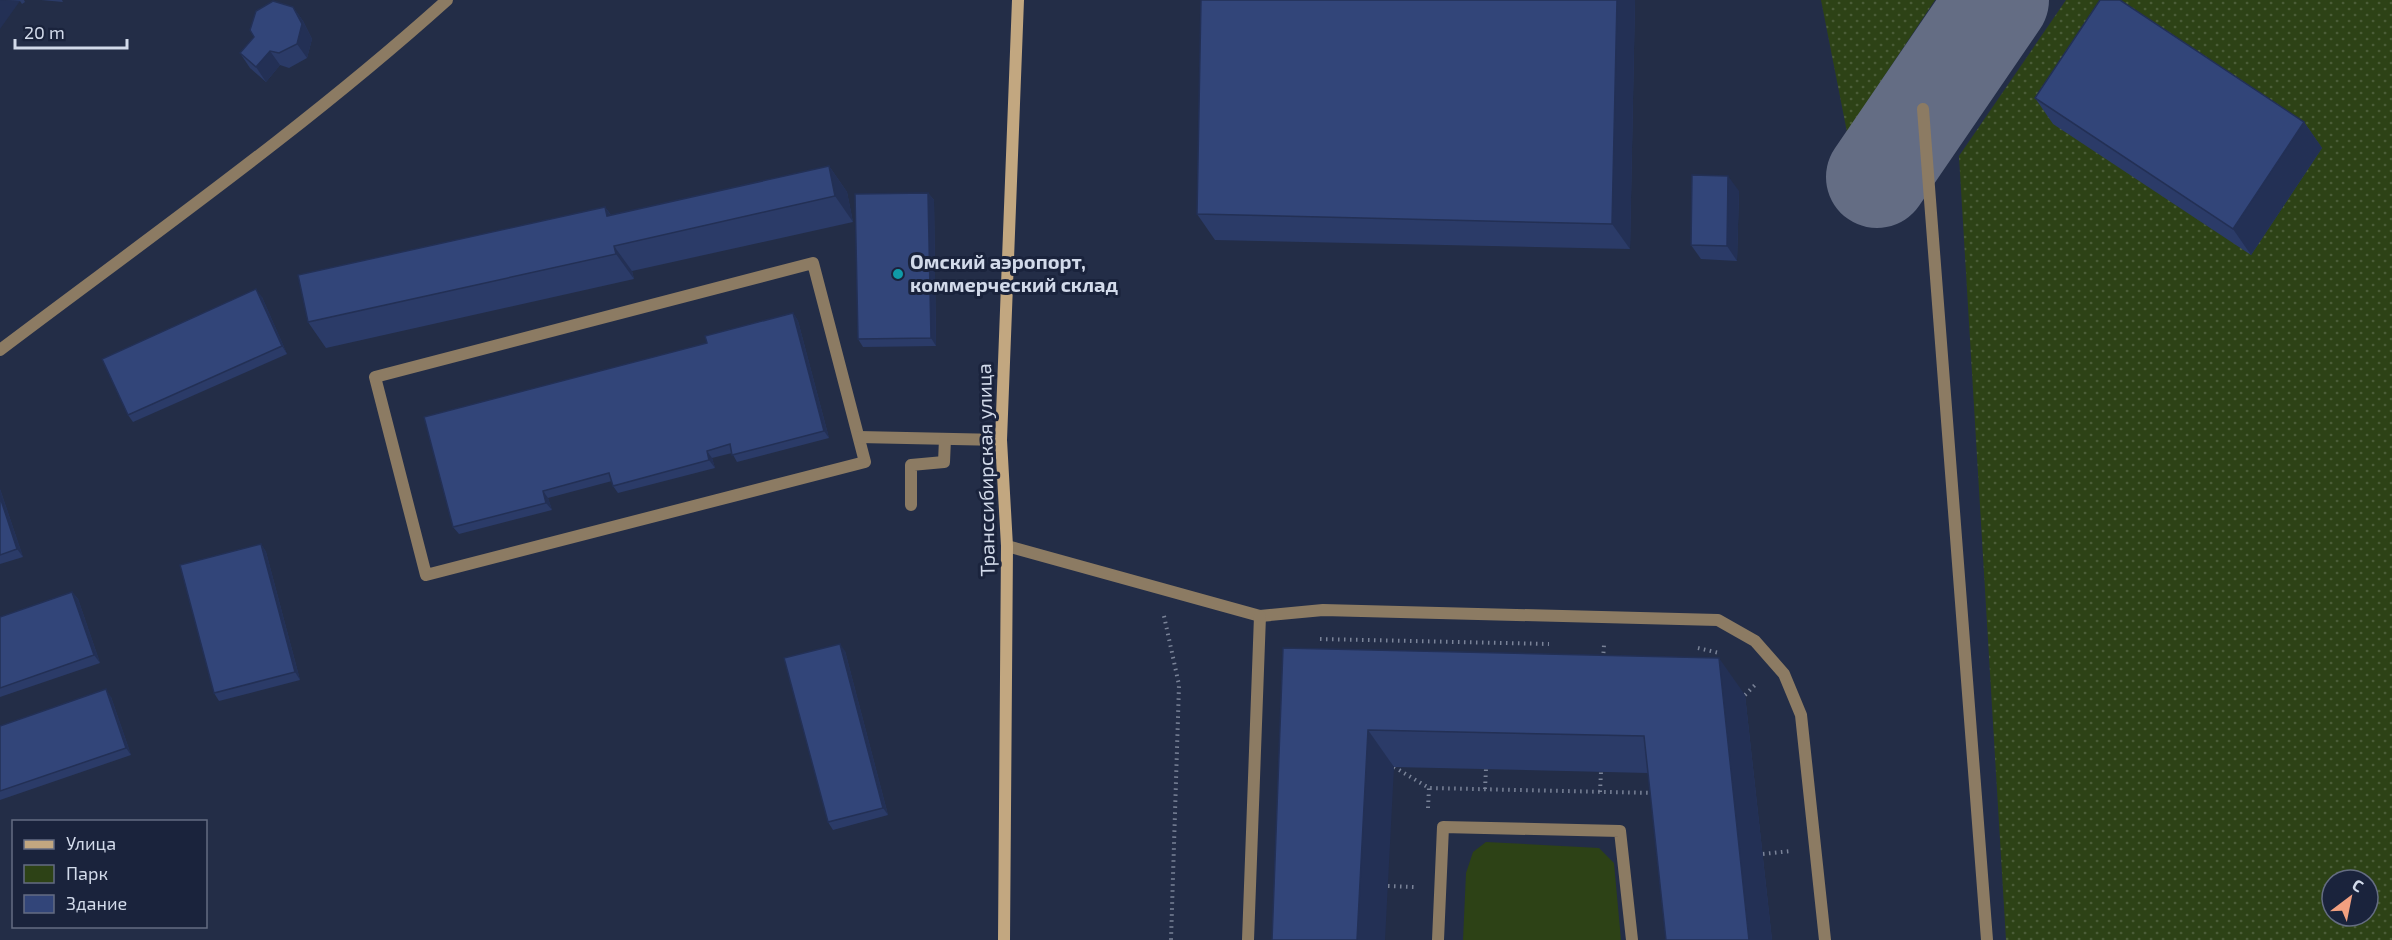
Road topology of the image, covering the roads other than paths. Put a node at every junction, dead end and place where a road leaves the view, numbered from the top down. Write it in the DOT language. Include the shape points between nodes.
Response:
graph roads {
  1 [pos="447,0"];
  2 [pos="1018,0"];
  3 [pos="1923,109"];
  4 [pos="0,350"];
  5 [pos="859,437"];
  6 [pos="945,439"];
  7 [pos="1001,440"];
  8 [pos="911,504"];
  9 [pos="1007,546"];
  10 [pos="1260,616"];
  11 [pos="1004,940"];
  12 [pos="1248,940"];
  13 [pos="1438,940"];
  14 [pos="1632,940"];
  15 [pos="1825,940"];
  16 [pos="1987,940"];
  1 -- 4 [label="lane" via="204,197"];
  2 -- 7 [label="main road, Транссибирская улица"];
  3 -- 16 [label="lane"];
  5 -- 5 [label="lane" via="865,462 426,575 375,377 813,263"];
  5 -- 6 [label="lane"];
  6 -- 7 [label="lane"];
  6 -- 8 [label="lane" via="944,462 911,465"];
  7 -- 9 [label="main road, Транссибирская улица"];
  9 -- 10 [label="lane"];
  9 -- 11 [label="main road, Транссибирская улица"];
  10 -- 12 [label="lane"];
  10 -- 15 [label="lane" via="1323,610 1718,620 1755,642 1784,674 1801,715"];
  13 -- 14 [label="lane" via="1443,827 1620,831"];
}
